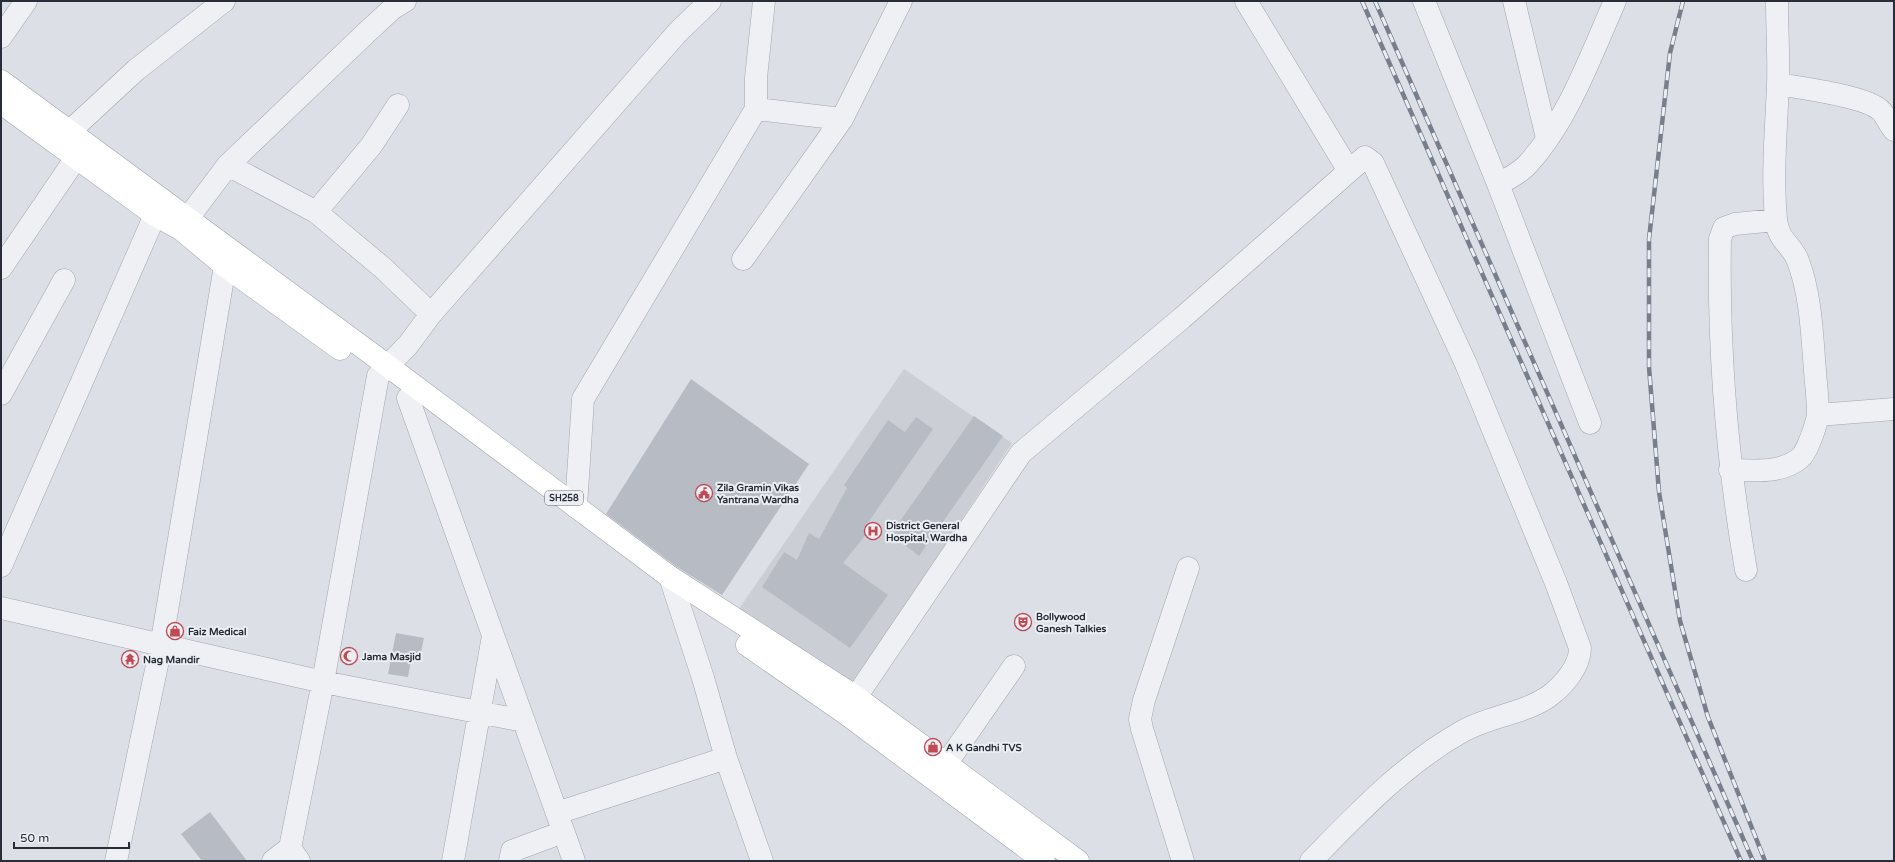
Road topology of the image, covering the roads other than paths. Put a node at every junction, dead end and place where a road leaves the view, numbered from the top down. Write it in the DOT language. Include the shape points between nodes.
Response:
graph roads {
  1 [pos="26,1"];
  2 [pos="224,1"];
  3 [pos="405,1"];
  4 [pos="710,1"];
  5 [pos="764,1"];
  6 [pos="901,1"];
  7 [pos="1246,1"];
  8 [pos="1424,1"];
  9 [pos="1514,1"];
  10 [pos="1615,1"];
  11 [pos="1777,1"];
  12 [pos="1,37"];
  13 [pos="1,81"];
  14 [pos="1778,84"];
  15 [pos="1,103"];
  16 [pos="398,105"];
  17 [pos="756,109"];
  18 [pos="31,114"];
  19 [pos="842,119"];
  20 [pos="58,129"];
  21 [pos="1894,130"];
  22 [pos="1548,138"];
  23 [pos="76,158"];
  24 [pos="228,165"];
  25 [pos="1349,171"];
  26 [pos="1498,184"];
  27 [pos="316,212"];
  28 [pos="155,215"];
  29 [pos="188,218"];
  30 [pos="1776,220"];
  31 [pos="743,259"];
  32 [pos="226,266"];
  33 [pos="1,268"];
  34 [pos="64,280"];
  35 [pos="431,314"];
  36 [pos="383,371"];
  37 [pos="1,394"];
  38 [pos="408,398"];
  39 [pos="1894,409"];
  40 [pos="1818,415"];
  41 [pos="1590,423"];
  42 [pos="1730,470"];
  43 [pos="576,507"];
  44 [pos="1,566"];
  45 [pos="1188,568"];
  46 [pos="1746,570"];
  47 [pos="673,586"];
  48 [pos="1,608"];
  49 [pos="493,635"];
  50 [pos="162,646"];
  51 [pos="1014,666"];
  52 [pos="323,682"];
  53 [pos="856,697"];
  54 [pos="479,712"];
  55 [pos="524,721"];
  56 [pos="726,758"];
  57 [pos="946,764"];
  58 [pos="560,822"];
  59 [pos="288,857"];
  60 [pos="116,861"];
  61 [pos="453,861"];
  62 [pos="510,861"];
  63 [pos="574,861"];
  64 [pos="762,861"];
  65 [pos="1044,861"];
  66 [pos="1078,861"];
  67 [pos="1184,861"];
  68 [pos="1311,861"];
  1 -- 12 [label="street"];
  2 -- 20 [label="street"];
  3 -- 24 [label="street" via="392,8"];
  4 -- 35 [label="street" via="678,32"];
  5 -- 17 [label="street" via="756,78"];
  6 -- 19 [label="street"];
  7 -- 25 [label="street"];
  8 -- 26 [label="street"];
  9 -- 22 [label="street"];
  10 -- 22 [label="street" via="1572,98"];
  11 -- 14 [label="street"];
  13 -- 18 [label="main road, SH258"];
  14 -- 21 [label="street" via="1873,104 1882,111"];
  14 -- 30 [label="street"];
  15 -- 18 [label="main road, SH258"];
  16 -- 27 [label="street" via="371,146"];
  17 -- 19 [label="street"];
  17 -- 43 [label="street" via="583,399"];
  18 -- 20 [label="main road, SH258"];
  19 -- 31 [label="street"];
  20 -- 23 [label="main road, SH258"];
  20 -- 29 [label="main road, SH258"];
  22 -- 26 [label="street" via="1526,166"];
  23 -- 28 [label="main road, SH258"];
  23 -- 33 [label="street"];
  24 -- 27 [label="street"];
  24 -- 29 [label="street"];
  25 -- 53 [label="street" via="1182,318 1021,452"];
  25 -- 68 [label="street" via="1365,157 1376,170 1466,364 1556,583 1580,648 1580,657 1574,669 1548,697 1465,730 1396,778 1374,796"];
  26 -- 41 [label="street"];
  27 -- 35 [label="street" via="383,268"];
  28 -- 32 [label="main road, SH258" via="182,230"];
  28 -- 44 [label="street"];
  29 -- 36 [label="main road, SH258"];
  30 -- 40 [label="street" via="1782,238 1794,251 1806,295"];
  30 -- 42 [label="street" via="1735,224 1724,228 1720,239 1720,330"];
  32 -- 36 [label="main road, SH258"];
  32 -- 50 [label="street"];
  34 -- 37 [label="street"];
  35 -- 36 [label="street" via="408,345"];
  36 -- 38 [label="main road, SH258"];
  36 -- 43 [label="main road, SH258"];
  36 -- 52 [label="street"];
  38 -- 47 [label="main road, SH258"];
  38 -- 49 [label="street"];
  39 -- 40 [label="street"];
  40 -- 42 [label="street" via="1802,457 1788,466 1770,470"];
  42 -- 46 [label="street"];
  43 -- 47 [label="main road, SH258"];
  45 -- 67 [label="street" via="1140,719"];
  47 -- 53 [label="main road, SH258"];
  47 -- 56 [label="street"];
  47 -- 65 [label="main road, SH258"];
  48 -- 50 [label="street"];
  49 -- 54 [label="street"];
  49 -- 55 [label="street"];
  50 -- 52 [label="street"];
  50 -- 60 [label="street"];
  51 -- 57 [label="street"];
  52 -- 54 [label="street"];
  52 -- 59 [label="street"];
  53 -- 57 [label="main road, SH258"];
  54 -- 55 [label="street"];
  54 -- 61 [label="street"];
  55 -- 58 [label="street"];
  56 -- 58 [label="street"];
  56 -- 64 [label="street"];
  57 -- 66 [label="main road, SH258"];
  58 -- 62 [label="street" via="512,851"];
  58 -- 63 [label="street"];
}
